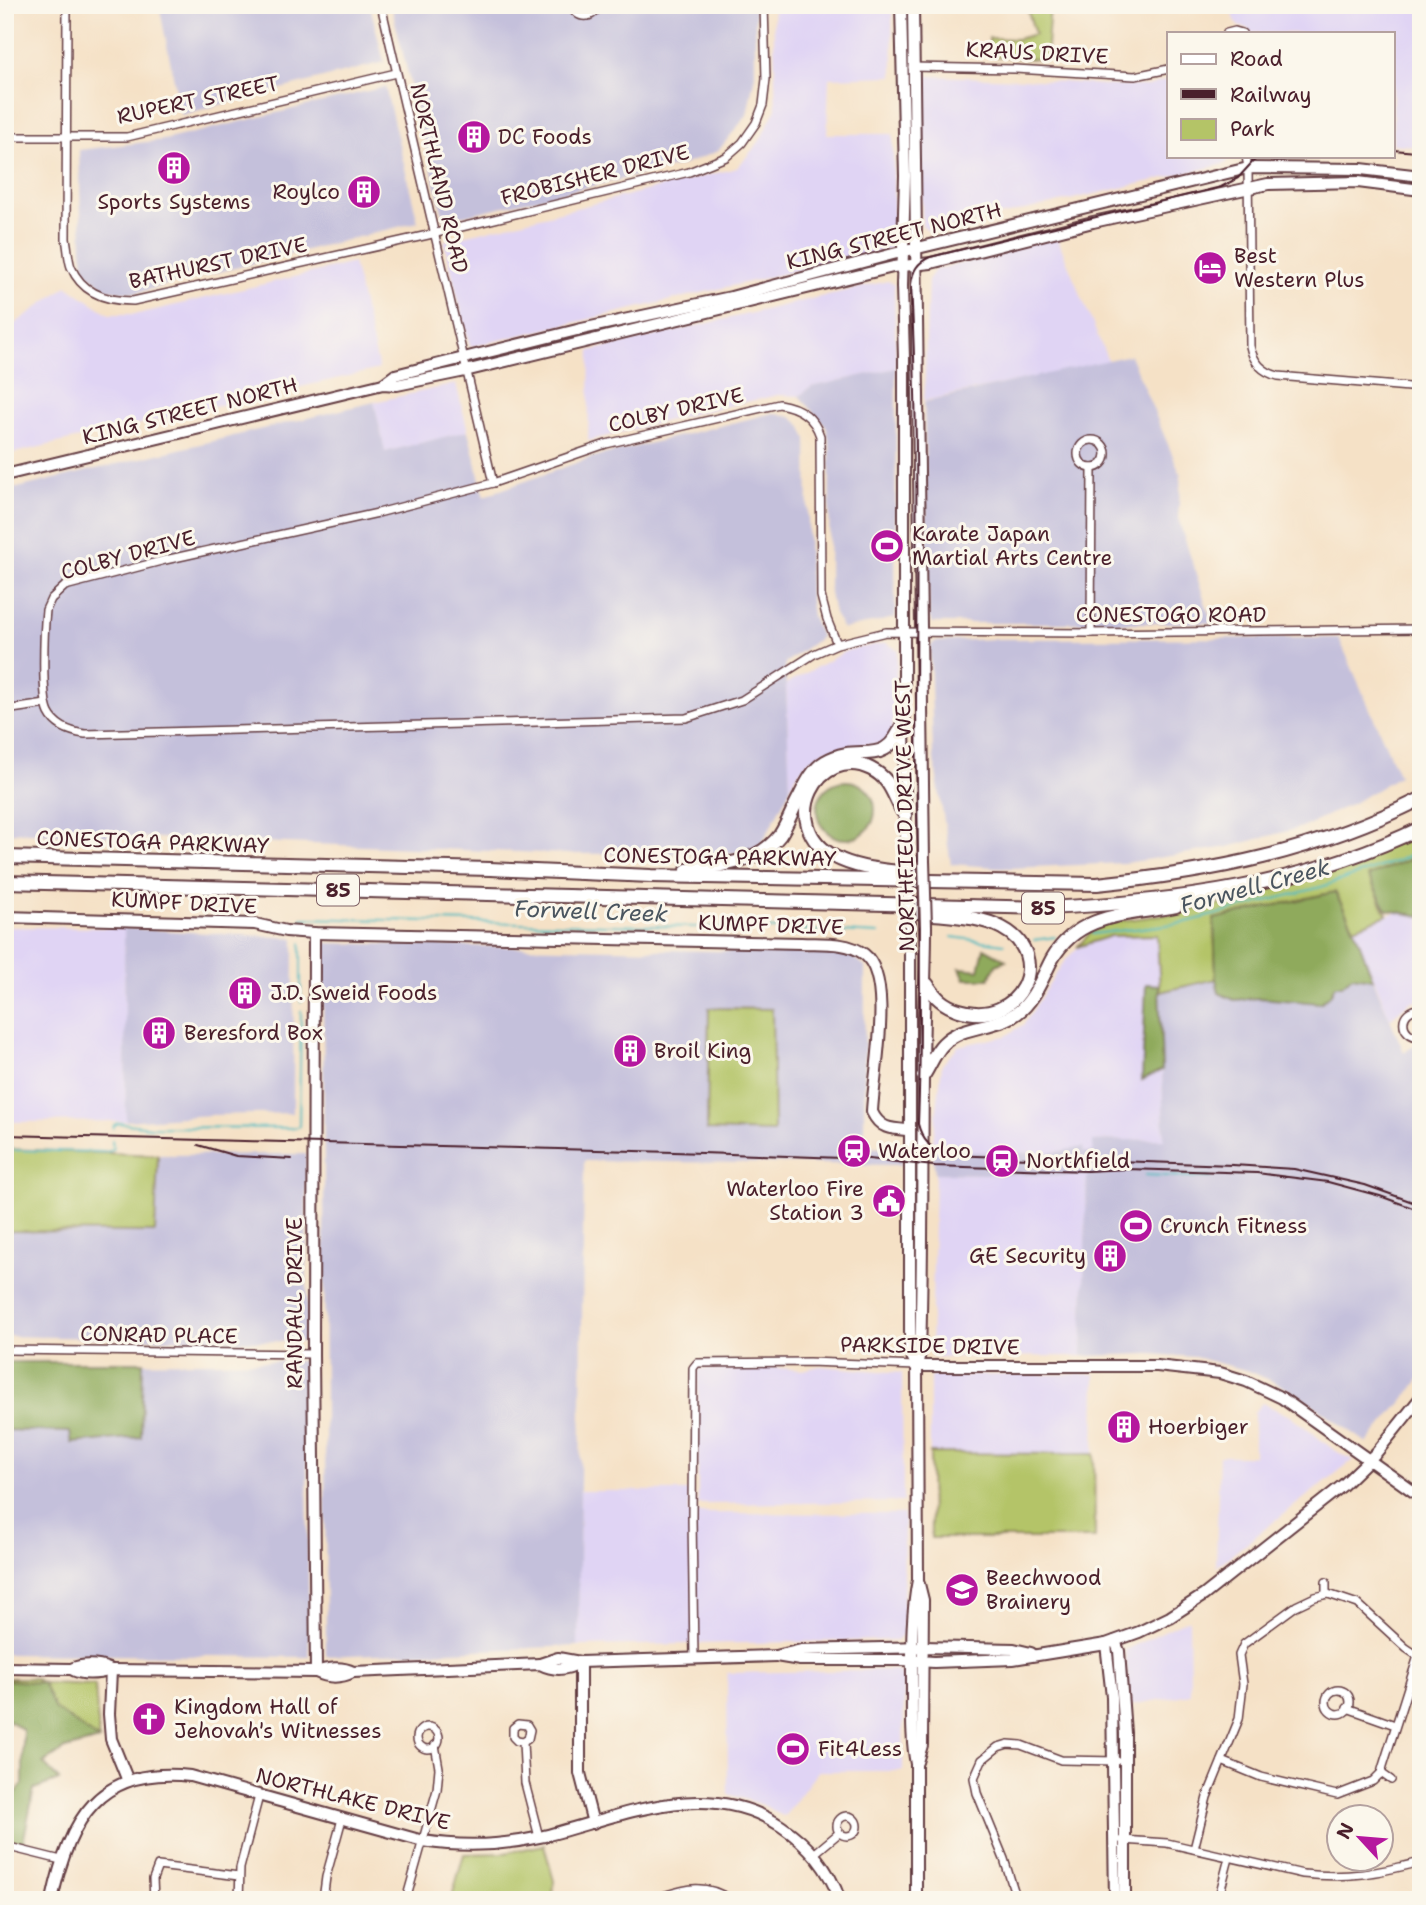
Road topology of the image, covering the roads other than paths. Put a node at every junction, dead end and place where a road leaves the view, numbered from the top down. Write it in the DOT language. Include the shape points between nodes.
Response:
graph roads {
  1 [pos="68,5"];
  2 [pos="381,5"];
  3 [pos="571,5"];
  4 [pos="599,5"];
  5 [pos="764,5"];
  6 [pos="901,5"];
  7 [pos="913,5"];
  8 [pos="908,67"];
  9 [pos="1167,69"];
  10 [pos="396,74"];
  11 [pos="68,136"];
  12 [pos="5,137"];
  13 [pos="1246,158"];
  14 [pos="1252,158"];
  15 [pos="1248,168"];
  16 [pos="1421,176"];
  17 [pos="1248,188"];
  18 [pos="1421,190"];
  19 [pos="434,234"];
  20 [pos="918,249"];
  21 [pos="904,252"];
  22 [pos="918,265"];
  23 [pos="902,267"];
  24 [pos="463,359"];
  25 [pos="465,371"];
  26 [pos="383,384"];
  27 [pos="1421,388"];
  28 [pos="1092,468"];
  29 [pos="5,475"];
  30 [pos="493,483"];
  31 [pos="1421,629"];
  32 [pos="904,632"];
  33 [pos="921,632"];
  34 [pos="1091,633"];
  35 [pos="837,644"];
  36 [pos="46,704"];
  37 [pos="5,710"];
  38 [pos="904,721"];
  39 [pos="1421,799"];
  40 [pos="905,815"];
  41 [pos="1421,828"];
  42 [pos="5,857"];
  43 [pos="651,876"];
  44 [pos="5,882"];
  45 [pos="984,883"];
  46 [pos="1240,888"];
  47 [pos="845,904"];
  48 [pos="5,917"];
  49 [pos="314,933"];
  50 [pos="926,984"];
  51 [pos="1421,1009"];
  52 [pos="1421,1037"];
  53 [pos="923,1076"];
  54 [pos="908,1130"];
  55 [pos="909,1182"];
  56 [pos="924,1182"];
  57 [pos="923,1258"];
  58 [pos="910,1266"];
  59 [pos="5,1350"];
  60 [pos="313,1354"];
  61 [pos="916,1366"];
  62 [pos="1421,1397"];
  63 [pos="1370,1460"];
  64 [pos="1421,1497"];
  65 [pos="1326,1582"];
  66 [pos="1326,1594"];
  67 [pos="1110,1643"];
  68 [pos="917,1648"];
  69 [pos="1035,1654"];
  70 [pos="776,1656"];
  71 [pos="1419,1657"];
  72 [pos="694,1658"];
  73 [pos="917,1661"];
  74 [pos="580,1662"];
  75 [pos="5,1668"];
  76 [pos="111,1670"];
  77 [pos="316,1672"];
  78 [pos="1347,1709"];
  79 [pos="1395,1725"];
  80 [pos="523,1742"];
  81 [pos="436,1745"];
  82 [pos="1119,1761"];
  83 [pos="1222,1761"];
  84 [pos="1381,1773"];
  85 [pos="1391,1780"];
  86 [pos="128,1781"];
  87 [pos="259,1796"];
  88 [pos="342,1819"];
  89 [pos="593,1823"];
  90 [pos="839,1833"];
  91 [pos="539,1837"];
  92 [pos="423,1840"];
  93 [pos="1113,1840"];
  94 [pos="1126,1840"];
  95 [pos="5,1846"];
  96 [pos="1194,1849"];
  97 [pos="814,1854"];
  98 [pos="1229,1858"];
  99 [pos="61,1860"];
  100 [pos="1421,1862"];
  101 [pos="239,1876"];
  102 [pos="52,1900"];
  103 [pos="154,1900"];
  104 [pos="239,1900"];
  105 [pos="323,1900"];
  106 [pos="406,1900"];
  107 [pos="650,1900"];
  108 [pos="731,1900"];
  109 [pos="840,1900"];
  110 [pos="916,1900"];
  111 [pos="1017,1900"];
  112 [pos="1115,1900"];
  113 [pos="1125,1900"];
  114 [pos="1218,1900"];
  1 -- 11 [label="street, BATHURST DRIVE"];
  2 -- 10 [label="street, NORTHLAND ROAD"];
  3 -- 4 [label="street" via="582,17 596,12"];
  5 -- 19 [label="street, FROBISHER DRIVE" via="763,105 756,123 726,157 689,172"];
  6 -- 8 [label="main road"];
  7 -- 8 [label="main road"];
  8 -- 9 [label="street, KRAUS DRIVE" via="1135,76"];
  8 -- 20 [label="main road, NORTHFIELD DRIVE WEST"];
  8 -- 21 [label="main road, NORTHFIELD DRIVE WEST"];
  10 -- 11 [label="street, RUPERT STREET" via="127,137"];
  10 -- 19 [label="street, NORTHLAND ROAD"];
  11 -- 12 [label="street, RUPERT STREET"];
  11 -- 19 [label="street, BATHURST DRIVE" via="66,239 71,267 82,284 114,301 133,301"];
  13 -- 15 [label="street"];
  14 -- 15 [label="street"];
  15 -- 16 [label="main road, KING STREET NORTH" via="1361,169"];
  15 -- 17 [label="street"];
  15 -- 20 [label="main road, KING STREET NORTH"];
  17 -- 18 [label="main road, KING STREET NORTH" via="1324,181"];
  17 -- 22 [label="main road, KING STREET NORTH"];
  17 -- 27 [label="street" via="1250,346 1255,362 1278,376"];
  19 -- 24 [label="street, NORTHLAND ROAD"];
  20 -- 21 [label="main road, KING STREET NORTH"];
  20 -- 22 [label="main road, NORTHFIELD DRIVE WEST"];
  21 -- 23 [label="main road, NORTHFIELD DRIVE WEST"];
  21 -- 24 [label="main road, KING STREET NORTH"];
  22 -- 23 [label="main road, KING STREET NORTH"];
  22 -- 33 [label="main road, NORTHFIELD DRIVE WEST"];
  23 -- 25 [label="main road, KING STREET NORTH"];
  23 -- 32 [label="main road, NORTHFIELD DRIVE WEST"];
  24 -- 25 [label="street, NORTHLAND ROAD"];
  24 -- 26 [label="main road, KING STREET NORTH" via="395,376"];
  25 -- 26 [label="main road, KING STREET NORTH"];
  25 -- 30 [label="street, NORTHLAND ROAD"];
  26 -- 29 [label="main road, KING STREET NORTH"];
  28 -- 28 [label="street" via="1106,455 1099,442 1088,440 1077,456"];
  28 -- 34 [label="street"];
  30 -- 35 [label="street, COLBY DRIVE" via="606,444 779,404 798,410 815,423 820,436 821,596"];
  30 -- 36 [label="street, COLBY DRIVE" via="65,586 46,610"];
  31 -- 34 [label="street, CONESTOGO ROAD"];
  32 -- 33 [label="street"];
  32 -- 35 [label="street"];
  32 -- 38 [label="main road, NORTHFIELD DRIVE WEST"];
  33 -- 34 [label="street, CONESTOGO ROAD"];
  33 -- 50 [label="main road, NORTHFIELD DRIVE WEST, bridge"];
  35 -- 36 [label="street" via="742,700 686,718 85,734 56,722"];
  36 -- 37 [label="street"];
  38 -- 40 [label="main road, NORTHFIELD DRIVE WEST"];
  38 -- 43 [label="highway" via="886,750 838,756 817,769 781,834 767,849 732,864"];
  39 -- 45 [label="highway, CONESTOGA PARKWAY / 85" via="1314,844 1230,866 1097,884"];
  40 -- 45 [label="highway" via="893,788 882,777 852,764 837,765 820,777 809,793 805,814 813,840 838,859"];
  40 -- 54 [label="main road, NORTHFIELD DRIVE WEST, bridge" via="910,925"];
  41 -- 46 [label="highway, CONESTOGA PARKWAY / 85" via="1329,863"];
  42 -- 43 [label="highway, CONESTOGA PARKWAY / 85"];
  43 -- 45 [label="highway, CONESTOGA PARKWAY / 85"];
  44 -- 47 [label="highway, CONESTOGA PARKWAY / 85"];
  46 -- 47 [label="highway, CONESTOGA PARKWAY / 85" via="1130,904 1045,908"];
  46 -- 53 [label="highway" via="1214,899 1086,925 1054,956 1019,1012 950,1038"];
  47 -- 50 [label="highway" via="990,922 1018,940 1026,956 1027,974 1021,991 1000,1011 984,1015 953,1008 938,1000"];
  48 -- 49 [label="main road, KUMPF DRIVE" via="255,924"];
  49 -- 54 [label="main road, KUMPF DRIVE" via="851,947 871,961 879,990 880,1047 872,1112 882,1127"];
  49 -- 60 [label="main road, RANDALL DRIVE"];
  50 -- 53 [label="main road, NORTHFIELD DRIVE WEST"];
  51 -- 52 [label="street" via="1409,1011 1403,1023 1407,1033"];
  53 -- 56 [label="main road, NORTHFIELD DRIVE WEST"];
  54 -- 55 [label="main road, NORTHFIELD DRIVE WEST"];
  55 -- 56 [label="main road"];
  55 -- 58 [label="main road, NORTHFIELD DRIVE WEST"];
  56 -- 57 [label="main road, NORTHFIELD DRIVE WEST"];
  57 -- 58 [label="main road"];
  57 -- 61 [label="main road, NORTHFIELD DRIVE WEST"];
  58 -- 61 [label="main road, NORTHFIELD DRIVE WEST" via="909,1353"];
  59 -- 60 [label="street, CONRAD PLACE"];
  60 -- 77 [label="main road, RANDALL DRIVE"];
  61 -- 63 [label="main road, PARKSIDE DRIVE" via="1157,1366 1220,1373 1282,1398"];
  61 -- 68 [label="main road, NORTHFIELD DRIVE WEST" via="918,1580 923,1600"];
  61 -- 72 [label="street, PARKSIDE DRIVE" via="744,1361 697,1363 693,1368"];
  62 -- 63 [label="main road"];
  63 -- 64 [label="main road, PARKSIDE DRIVE"];
  63 -- 67 [label="main road" via="1203,1595 1162,1621"];
  65 -- 66 [label="street"];
  66 -- 71 [label="street" via="1358,1604"];
  66 -- 83 [label="street" via="1288,1610 1240,1648 1243,1700"];
  67 -- 69 [label="main road"];
  67 -- 82 [label="main road"];
  68 -- 69 [label="main road" via="1014,1649"];
  68 -- 70 [label="main road" via="801,1650"];
  68 -- 73 [label="main road, NORTHFIELD DRIVE WEST"];
  69 -- 73 [label="main road" via="1013,1659"];
  70 -- 72 [label="main road"];
  70 -- 73 [label="main road"];
  71 -- 79 [label="street"];
  72 -- 74 [label="main road"];
  73 -- 110 [label="main road, NORTHFIELD DRIVE WEST" via="922,1745 916,1764"];
  74 -- 77 [label="main road" via="558,1658 540,1664 352,1672 342,1677"];
  74 -- 89 [label="main road" via="580,1773"];
  75 -- 76 [label="main road" via="94,1666"];
  76 -- 77 [label="main road"];
  76 -- 86 [label="main road" via="111,1739"];
  78 -- 79 [label="street"];
  79 -- 84 [label="street"];
  80 -- 91 [label="street" via="525,1783"];
  81 -- 92 [label="street" via="437,1790"];
  82 -- 93 [label="main road"];
  82 -- 94 [label="main road"];
  82 -- 111 [label="street" via="1061,1760 1008,1744 982,1760 974,1779 976,1793"];
  83 -- 84 [label="street" via="1261,1777 1337,1796"];
  83 -- 96 [label="street"];
  84 -- 85 [label="street"];
  86 -- 87 [label="main road, NORTHLAKE DRIVE" via="167,1774 190,1776"];
  86 -- 99 [label="main road, NORTHLAKE DRIVE" via="110,1790 84,1814"];
  87 -- 88 [label="main road, NORTHLAKE DRIVE"];
  87 -- 101 [label="street"];
  88 -- 92 [label="main road, NORTHLAKE DRIVE"];
  88 -- 105 [label="street"];
  89 -- 91 [label="main road, NORTHLAKE DRIVE"];
  89 -- 97 [label="main road, NORTHLAKE DRIVE" via="666,1804 720,1802 775,1822"];
  90 -- 97 [label="street"];
  91 -- 92 [label="main road, NORTHLAKE DRIVE" via="476,1845"];
  92 -- 106 [label="street"];
  93 -- 94 [label="street"];
  93 -- 112 [label="main road"];
  94 -- 96 [label="street"];
  94 -- 113 [label="main road"];
  95 -- 99 [label="street"];
  96 -- 98 [label="street"];
  97 -- 109 [label="main road, NORTHLAKE DRIVE"];
  98 -- 100 [label="street" via="1324,1876 1362,1876"];
  98 -- 114 [label="street"];
  99 -- 102 [label="main road, NORTHLAKE DRIVE"];
  101 -- 103 [label="street" via="158,1866"];
  101 -- 104 [label="street"];
  107 -- 108 [label="street" via="699,1888"];
}
